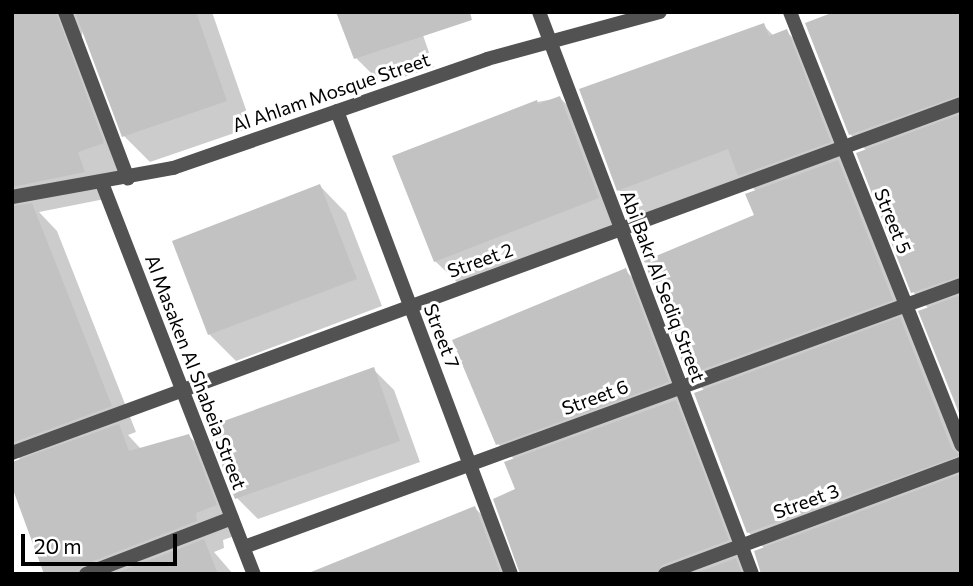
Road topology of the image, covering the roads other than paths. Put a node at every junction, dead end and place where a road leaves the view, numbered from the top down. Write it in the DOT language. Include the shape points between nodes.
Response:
graph roads {
  1 [pos="65,12"];
  2 [pos="539,12"];
  3 [pos="660,12"];
  4 [pos="790,12"];
  5 [pos="549,41"];
  6 [pos="961,104"];
  7 [pos="337,111"];
  8 [pos="843,147"];
  9 [pos="128,179"];
  10 [pos="102,183"];
  11 [pos="12,197"];
  12 [pos="620,229"];
  13 [pos="961,285"];
  14 [pos="906,304"];
  15 [pos="410,307"];
  16 [pos="681,386"];
  17 [pos="183,391"];
  18 [pos="961,444"];
  19 [pos="12,453"];
  20 [pos="470,464"];
  21 [pos="961,464"];
  22 [pos="232,518"];
  23 [pos="741,545"];
  24 [pos="244,547"];
  25 [pos="86,574"];
  26 [pos="254,574"];
  27 [pos="511,574"];
  28 [pos="665,574"];
  29 [pos="752,574"];
  1 -- 9 [label="street"];
  2 -- 5 [label="street, Abi Bakr Al Sediq Street"];
  3 -- 5 [label="street, Al Ahlam Mosque Street"];
  4 -- 8 [label="street, Street 5"];
  5 -- 7 [label="street, Al Ahlam Mosque Street"];
  5 -- 12 [label="street, Abi Bakr Al Sediq Street"];
  6 -- 8 [label="street, Street 2"];
  7 -- 9 [label="street, Al Ahlam Mosque Street"];
  7 -- 15 [label="street, Street 7"];
  8 -- 12 [label="street, Street 2"];
  8 -- 14 [label="street, Street 5"];
  9 -- 10 [label="street, Al Ahlam Mosque Street"];
  10 -- 11 [label="street, Al Ahlam Mosque Street"];
  10 -- 17 [label="street, Al Masaken Al Shabeia Street"];
  12 -- 15 [label="street, Street 2"];
  12 -- 16 [label="street, Abi Bakr Al Sediq Street"];
  13 -- 14 [label="street, Street 6"];
  14 -- 16 [label="street, Street 6"];
  14 -- 18 [label="street, Street 5"];
  15 -- 17 [label="street, Street 2"];
  15 -- 20 [label="street, Street 7"];
  16 -- 20 [label="street, Street 6"];
  16 -- 23 [label="street, Abi Bakr Al Sediq Street"];
  17 -- 19 [label="street, Street 2"];
  17 -- 22 [label="street, Al Masaken Al Shabeia Street"];
  20 -- 24 [label="street, Street 6"];
  20 -- 27 [label="street, Street 7"];
  21 -- 23 [label="street, Street 3"];
  22 -- 24 [label="street, Al Masaken Al Shabeia Street"];
  22 -- 25 [label="street"];
  23 -- 28 [label="street, Street 3"];
  23 -- 29 [label="street, Abi Bakr Al Sediq Street"];
  24 -- 26 [label="street, Al Masaken Al Shabeia Street"];
}
